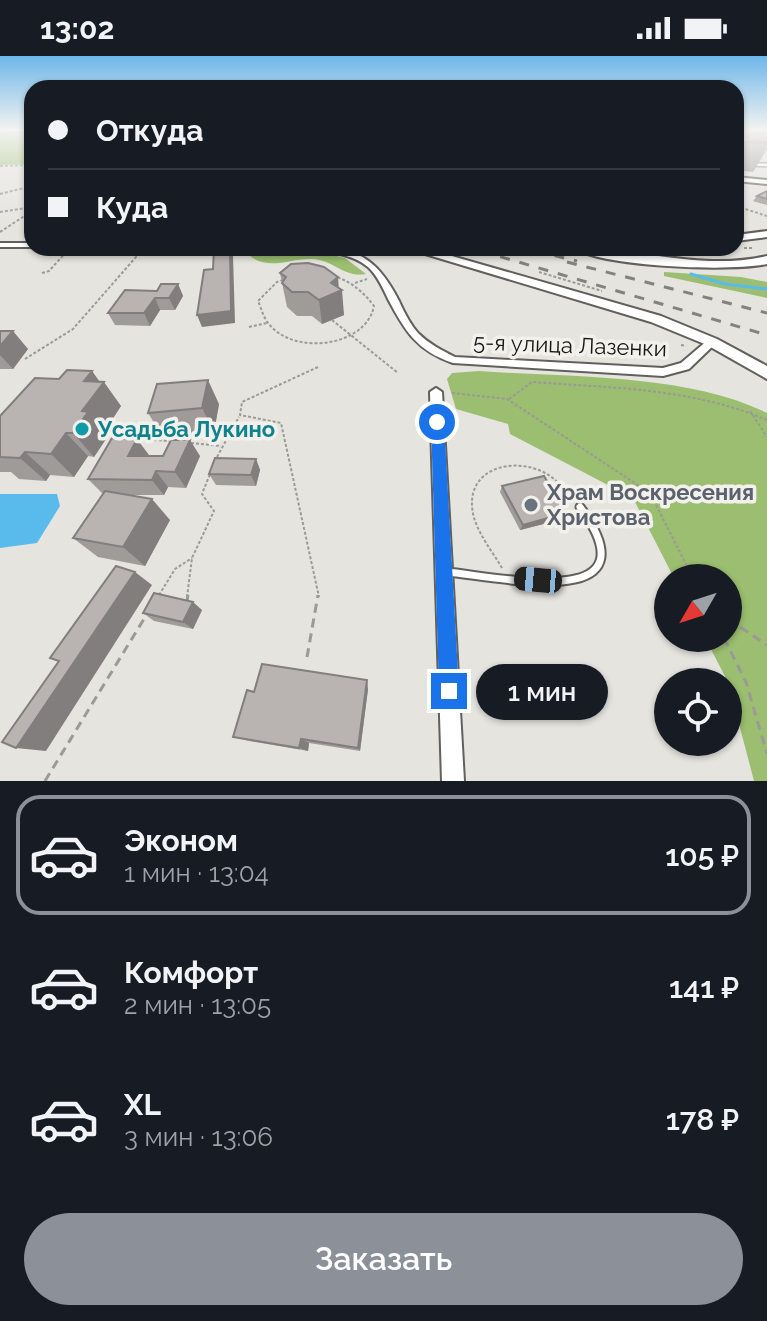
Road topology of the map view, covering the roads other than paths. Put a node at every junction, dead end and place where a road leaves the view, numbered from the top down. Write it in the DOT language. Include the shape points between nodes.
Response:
graph roads {
  1 [pos="744,164"];
  2 [pos="767,165"];
  3 [pos="744,180"];
  4 [pos="767,182"];
  5 [pos="765,236"];
  6 [pos="744,237"];
  7 [pos="744,240"];
  8 [pos="0,245"];
  9 [pos="24,245"];
  10 [pos="767,253"];
  11 [pos="357,256"];
  12 [pos="439,256"];
  13 [pos="622,256"];
  14 [pos="767,260"];
  15 [pos="721,263"];
  16 [pos="767,269"];
  17 [pos="712,342"];
  18 [pos="767,373"];
  19 [pos="444,392"];
  20 [pos="580,507"];
  21 [pos="444,572"];
  22 [pos="453,781"];
  1 -- 2 [label="lane"];
  3 -- 4 [label="street"];
  5 -- 6 [label="main road"];
  7 -- 10 [label="main road"];
  8 -- 9 [label="street"];
  11 -- 17 [label="street, 5-я улица Лазенки" via="371,263 415,339 453,360 663,372 685,366"];
  12 -- 17 [label="main road" via="656,319"];
  13 -- 15 [label="main road"];
  14 -- 15 [label="main road"];
  15 -- 16 [label="main road"];
  17 -- 18 [label="main road"];
  19 -- 21 [label="street"];
  20 -- 21 [label="lane" via="601,542 600,561 588,576 569,582"];
  21 -- 22 [label="street"];
}
